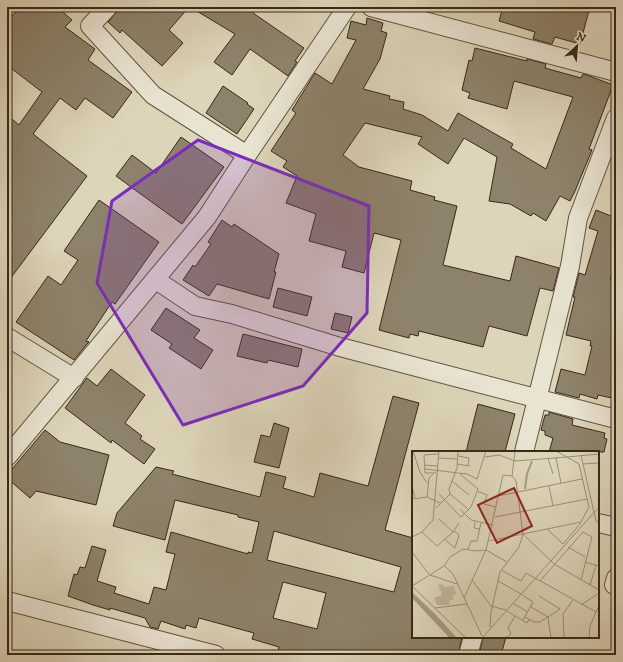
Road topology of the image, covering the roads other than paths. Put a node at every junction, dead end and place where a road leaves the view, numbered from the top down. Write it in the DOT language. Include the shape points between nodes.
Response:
graph roads {
  1 [pos="108,7"];
  2 [pos="346,7"];
  3 [pos="371,7"];
  4 [pos="616,72"];
  5 [pos="616,118"];
  6 [pos="247,155"];
  7 [pos="156,280"];
  8 [pos="7,337"];
  9 [pos="74,378"];
  10 [pos="538,398"];
  11 [pos="616,419"];
  12 [pos="524,451"];
  13 [pos="7,457"];
  14 [pos="599,523"];
  15 [pos="616,527"];
  16 [pos="7,601"];
  17 [pos="473,638"];
  18 [pos="216,655"];
  19 [pos="468,655"];
  1 -- 6 [label="street" via="90,26 153,95"];
  2 -- 6 [label="street"];
  3 -- 4 [label="street"];
  5 -- 10 [label="street" via="578,218 570,266"];
  6 -- 7 [label="street" via="207,217"];
  7 -- 9 [label="street"];
  7 -- 10 [label="street" via="195,306 232,314 340,347"];
  8 -- 9 [label="street"];
  9 -- 13 [label="street"];
  10 -- 11 [label="street"];
  10 -- 12 [label="street"];
  14 -- 15 [label="street"];
  16 -- 18 [label="street"];
  17 -- 19 [label="street"];
}
